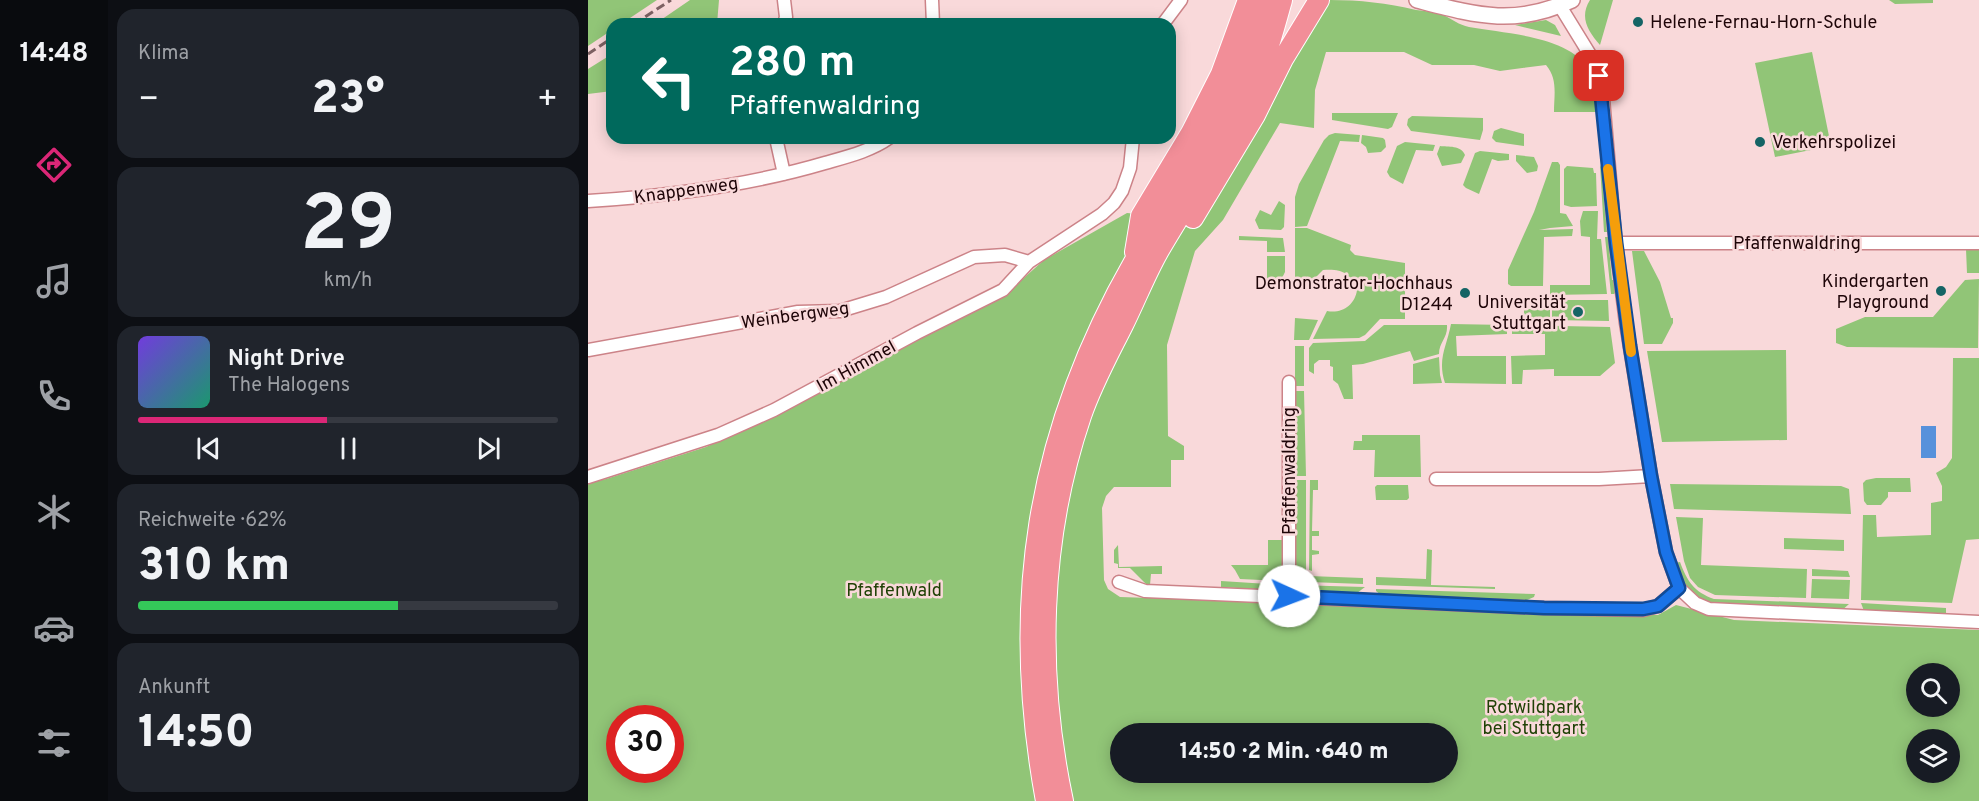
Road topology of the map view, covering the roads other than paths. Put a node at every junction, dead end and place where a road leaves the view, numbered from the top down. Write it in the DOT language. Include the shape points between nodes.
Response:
graph roads {
  1 [pos="784,0"];
  2 [pos="932,0"];
  3 [pos="1181,0"];
  4 [pos="1248,0"];
  5 [pos="1266,0"];
  6 [pos="1282,0"];
  7 [pos="1291,0"];
  8 [pos="1416,0"];
  9 [pos="1318,1"];
  10 [pos="1566,3"];
  11 [pos="786,18"];
  12 [pos="933,18"];
  13 [pos="1168,18"];
  14 [pos="1283,59"];
  15 [pos="777,144"];
  16 [pos="881,144"];
  17 [pos="1132,144"];
  18 [pos="784,174"];
  19 [pos="588,201"];
  20 [pos="1616,243"];
  21 [pos="1979,243"];
  22 [pos="1029,262"];
  23 [pos="1133,264"];
  24 [pos="1129,312"];
  25 [pos="588,350"];
  26 [pos="1288,382"];
  27 [pos="1651,476"];
  28 [pos="588,477"];
  29 [pos="1436,479"];
  30 [pos="1119,582"];
  31 [pos="1679,588"];
  32 [pos="1289,596"];
  33 [pos="1979,622"];
  34 [pos="1046,801"];
  35 [pos="1063,801"];
  1 -- 11 [label="street"];
  2 -- 12 [label="street"];
  3 -- 13 [label="street"];
  4 -- 23 [label="highway" via="1221,75 1141,216"];
  5 -- 23 [label="highway" via="1246,62 1224,108"];
  6 -- 24 [label="highway" via="1254,86 1157,254"];
  7 -- 14 [label="highway" via="1292,18"];
  8 -- 10 [label="street" via="1482,16 1507,17 1534,14"];
  9 -- 14 [label="highway"];
  10 -- 20 [label="street" via="1599,76"];
  14 -- 24 [label="highway" via="1222,172 1137,311"];
  15 -- 18 [label="street"];
  16 -- 18 [label="street, Knappenweg"];
  17 -- 22 [label="street, Im Himmel" via="1122,191 1102,214"];
  18 -- 19 [label="street, Knappenweg" via="666,195"];
  20 -- 21 [label="street, Pfaffenwaldring"];
  20 -- 27 [label="street"];
  22 -- 25 [label="street, Weinbergweg" via="1005,255 974,257 886,297 840,311 798,312"];
  22 -- 28 [label="street, Im Himmel" via="1004,290 774,410 718,435"];
  23 -- 34 [label="highway" via="1097,334 1073,393 1055,448 1040,515 1031,583 1029,652 1035,738"];
  24 -- 35 [label="highway" via="1102,362 1081,415 1066,464 1050,555 1044,633 1047,688"];
  26 -- 32 [label="street, Pfaffenwaldring"];
  27 -- 29 [label="street"];
  27 -- 31 [label="street" via="1666,552"];
  30 -- 32 [label="street" via="1145,591"];
  31 -- 32 [label="street" via="1658,606 1643,609"];
  31 -- 33 [label="street" via="1695,603 1709,609"];
}
